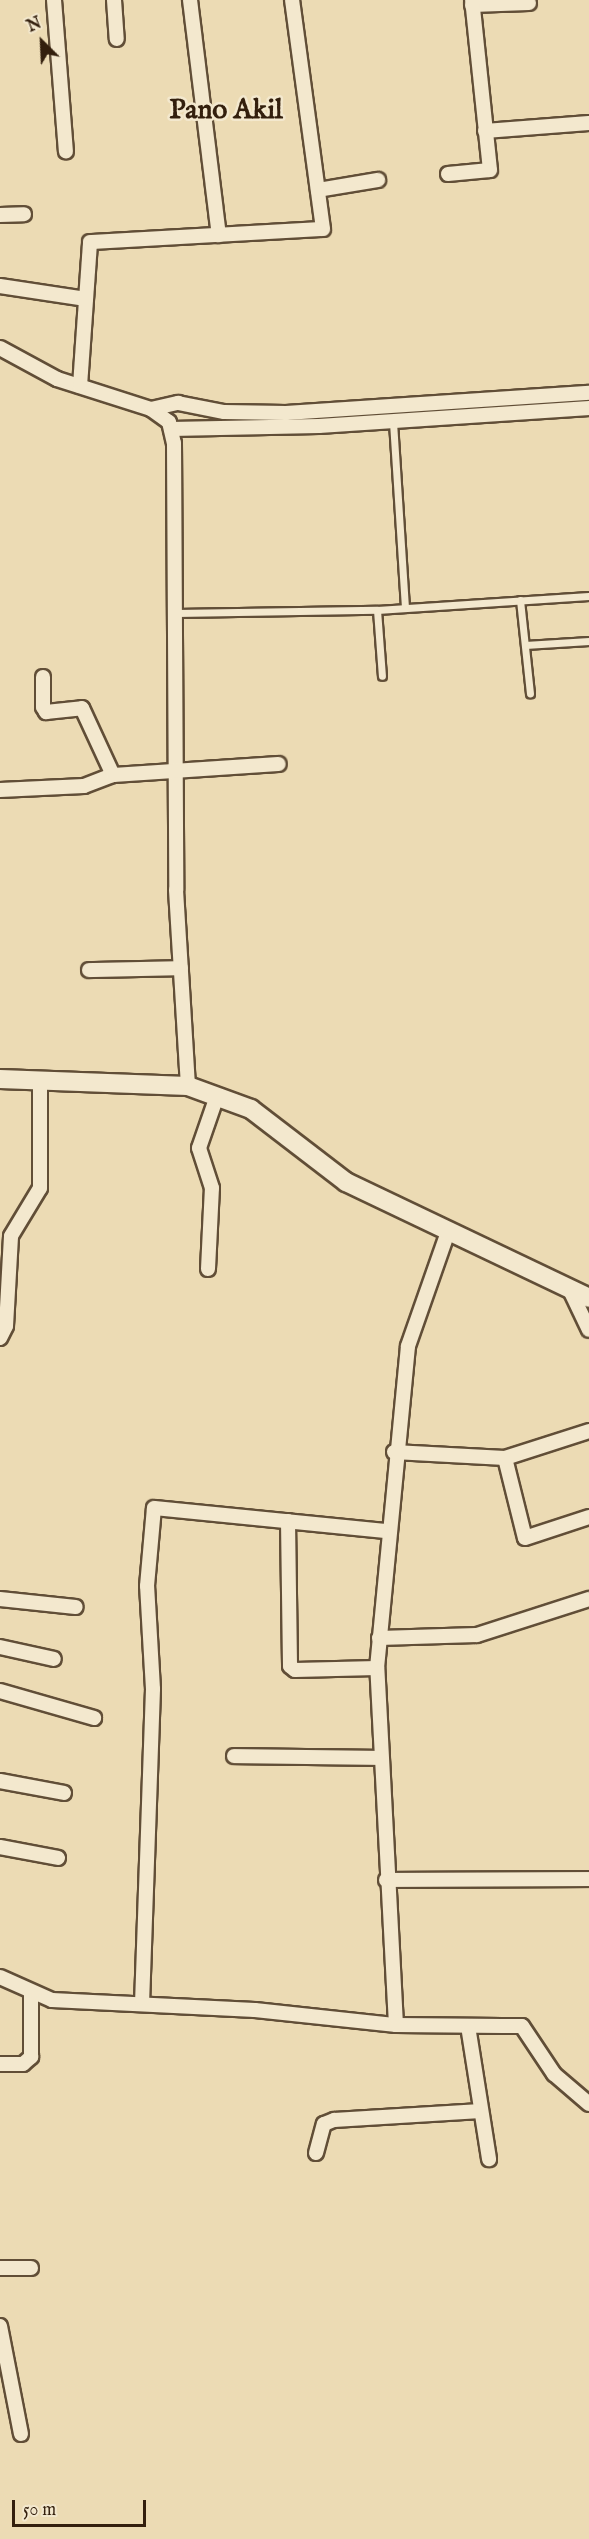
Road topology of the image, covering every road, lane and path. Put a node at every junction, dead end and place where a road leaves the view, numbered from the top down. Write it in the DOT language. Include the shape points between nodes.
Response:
graph roads {
  1 [pos="54,0"];
  2 [pos="114,0"];
  3 [pos="190,0"];
  4 [pos="292,0"];
  5 [pos="472,2"];
  6 [pos="529,3"];
  7 [pos="117,39"];
  8 [pos="589,123"];
  9 [pos="485,131"];
  10 [pos="66,152"];
  11 [pos="448,174"];
  12 [pos="378,180"];
  13 [pos="318,190"];
  14 [pos="24,214"];
  15 [pos="0,215"];
  16 [pos="219,235"];
  17 [pos="0,286"];
  18 [pos="86,299"];
  19 [pos="0,348"];
  20 [pos="80,386"];
  21 [pos="589,393"];
  22 [pos="589,408"];
  23 [pos="151,409"];
  24 [pos="393,422"];
  25 [pos="171,429"];
  26 [pos="589,596"];
  27 [pos="520,600"];
  28 [pos="405,608"];
  29 [pos="377,610"];
  30 [pos="176,613"];
  31 [pos="589,641"];
  32 [pos="525,645"];
  33 [pos="382,676"];
  34 [pos="43,677"];
  35 [pos="530,693"];
  36 [pos="279,764"];
  37 [pos="176,773"];
  38 [pos="113,775"];
  39 [pos="0,790"];
  40 [pos="181,968"];
  41 [pos="89,970"];
  42 [pos="0,1079"];
  43 [pos="40,1080"];
  44 [pos="188,1086"];
  45 [pos="217,1096"];
  46 [pos="448,1232"];
  47 [pos="208,1269"];
  48 [pos="570,1290"];
  49 [pos="589,1298"];
  50 [pos="589,1330"];
  51 [pos="0,1338"];
  52 [pos="589,1431"];
  53 [pos="394,1452"];
  54 [pos="505,1458"];
  55 [pos="589,1517"];
  56 [pos="288,1521"];
  57 [pos="386,1531"];
  58 [pos="0,1599"];
  59 [pos="589,1599"];
  60 [pos="76,1607"];
  61 [pos="379,1638"];
  62 [pos="0,1647"];
  63 [pos="54,1659"];
  64 [pos="376,1668"];
  65 [pos="0,1691"];
  66 [pos="94,1718"];
  67 [pos="234,1756"];
  68 [pos="379,1758"];
  69 [pos="0,1781"];
  70 [pos="64,1793"];
  71 [pos="0,1847"];
  72 [pos="58,1858"];
  73 [pos="589,1879"];
  74 [pos="386,1880"];
  75 [pos="0,1977"];
  76 [pos="31,1992"];
  77 [pos="142,2004"];
  78 [pos="396,2025"];
  79 [pos="468,2026"];
  80 [pos="0,2064"];
  81 [pos="589,2104"];
  82 [pos="482,2111"];
  83 [pos="316,2153"];
  84 [pos="489,2159"];
  85 [pos="0,2268"];
  86 [pos="31,2268"];
  87 [pos="0,2326"];
  88 [pos="21,2434"];
  1 -- 10 [label="street"];
  2 -- 7 [label="street"];
  3 -- 16 [label="street"];
  4 -- 13 [label="street"];
  5 -- 6 [label="street"];
  5 -- 9 [label="street"];
  8 -- 9 [label="street"];
  9 -- 11 [label="street" via="490,170"];
  12 -- 13 [label="street"];
  13 -- 16 [label="street" via="323,229"];
  14 -- 15 [label="street"];
  16 -- 18 [label="street" via="90,242"];
  17 -- 18 [label="street"];
  18 -- 20 [label="street"];
  19 -- 20 [label="street"];
  20 -- 23 [label="street"];
  21 -- 23 [label="street" via="286,413 224,412 178,403"];
  22 -- 24 [label="street"];
  23 -- 25 [label="street"];
  24 -- 25 [label="street"];
  24 -- 28 [label="lane"];
  25 -- 30 [label="street"];
  26 -- 27 [label="lane"];
  27 -- 28 [label="lane"];
  27 -- 32 [label="lane"];
  28 -- 29 [label="lane"];
  29 -- 30 [label="lane"];
  29 -- 33 [label="lane"];
  30 -- 37 [label="street"];
  31 -- 32 [label="lane"];
  32 -- 35 [label="lane"];
  34 -- 38 [label="street" via="43,707 46,711 82,708"];
  36 -- 37 [label="street"];
  37 -- 38 [label="street"];
  37 -- 40 [label="street"];
  38 -- 39 [label="street" via="84,786"];
  40 -- 41 [label="street"];
  40 -- 44 [label="street"];
  42 -- 43 [label="street"];
  43 -- 44 [label="street"];
  43 -- 51 [label="street" via="40,1188 11,1236 6,1326"];
  44 -- 45 [label="street"];
  45 -- 46 [label="street" via="251,1109 346,1182"];
  45 -- 47 [label="street" via="199,1148 212,1188"];
  46 -- 48 [label="street"];
  46 -- 53 [label="street" via="408,1346"];
  48 -- 49 [label="street"];
  48 -- 50 [label="street"];
  52 -- 54 [label="street"];
  53 -- 54 [label="street"];
  53 -- 57 [label="street"];
  54 -- 55 [label="street" via="525,1538"];
  56 -- 57 [label="street"];
  56 -- 64 [label="street" via="290,1666 295,1670"];
  56 -- 77 [label="street" via="154,1508 147,1586 153,1689"];
  57 -- 61 [label="street"];
  58 -- 60 [label="street"];
  59 -- 61 [label="street" via="477,1635"];
  61 -- 64 [label="street"];
  62 -- 63 [label="street"];
  64 -- 68 [label="street"];
  65 -- 66 [label="street"];
  67 -- 68 [label="street"];
  68 -- 74 [label="street"];
  69 -- 70 [label="street"];
  71 -- 72 [label="street"];
  73 -- 74 [label="street"];
  74 -- 78 [label="street"];
  75 -- 76 [label="street"];
  76 -- 77 [label="street" via="52,2000"];
  76 -- 80 [label="street" via="31,2057 23,2064"];
  77 -- 78 [label="street"];
  78 -- 79 [label="street"];
  79 -- 81 [label="street" via="522,2026 554,2074"];
  79 -- 82 [label="street"];
  82 -- 83 [label="street" via="334,2120 324,2124"];
  82 -- 84 [label="street"];
  85 -- 86 [label="street"];
  87 -- 88 [label="street"];
}
